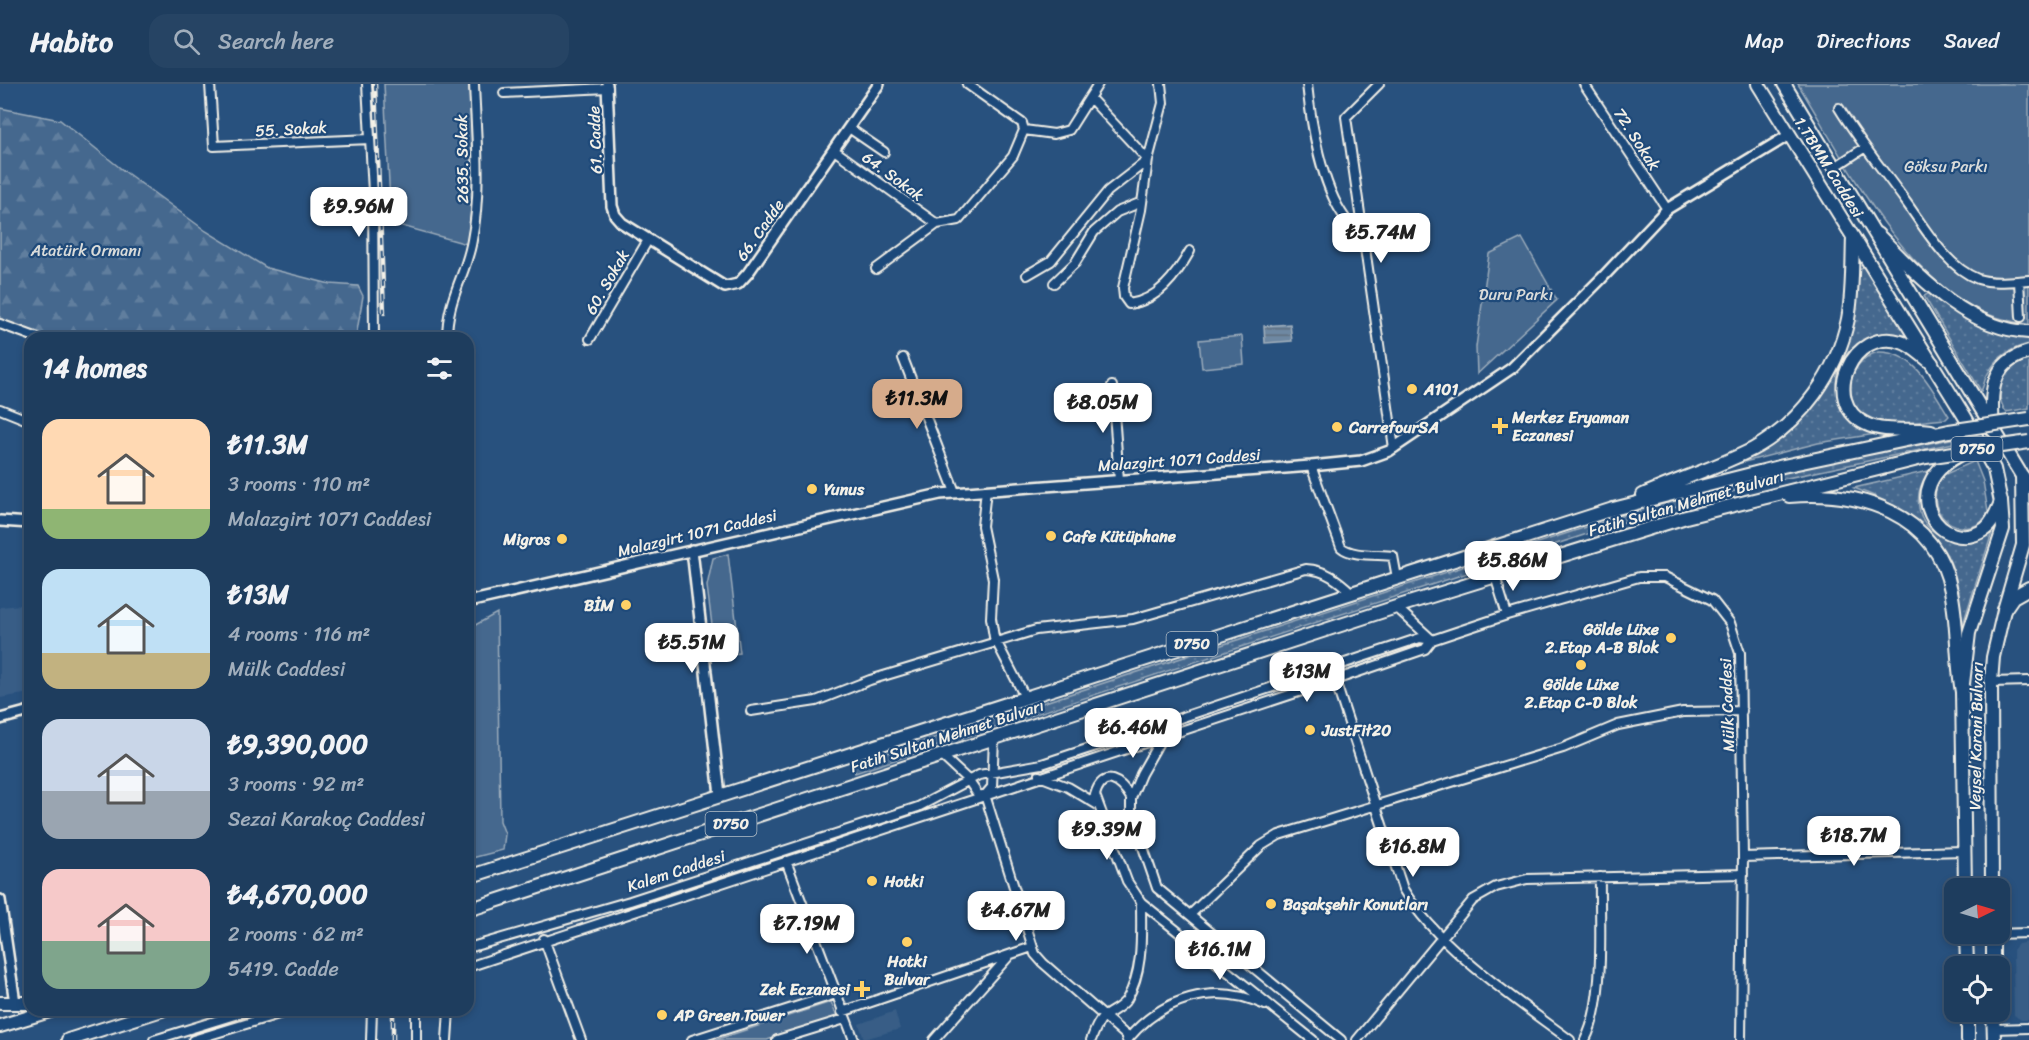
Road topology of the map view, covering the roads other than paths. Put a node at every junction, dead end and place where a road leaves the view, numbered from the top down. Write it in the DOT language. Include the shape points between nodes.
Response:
graph roads {
  1 [pos="210,84"];
  2 [pos="367,84"];
  3 [pos="474,84"];
  4 [pos="879,84"];
  5 [pos="967,84"];
  6 [pos="1098,84"];
  7 [pos="1161,84"];
  8 [pos="1307,84"];
  9 [pos="1379,84"];
  10 [pos="1584,84"];
  11 [pos="1758,84"];
  12 [pos="1784,84"];
  13 [pos="607,86"];
  14 [pos="504,93"];
  15 [pos="1090,98"];
  16 [pos="1839,108"];
  17 [pos="849,128"];
  18 [pos="1024,130"];
  19 [pos="1789,135"];
  20 [pos="370,139"];
  21 [pos="1864,148"];
  22 [pos="834,150"];
  23 [pos="884,152"];
  24 [pos="1148,160"];
  25 [pos="1836,166"];
  26 [pos="612,195"];
  27 [pos="1142,202"];
  28 [pos="1666,209"];
  29 [pos="937,224"];
  30 [pos="1364,231"];
  31 [pos="1877,234"];
  32 [pos="1853,237"];
  33 [pos="648,240"];
  34 [pos="1190,251"];
  35 [pos="876,269"];
  36 [pos="1027,275"];
  37 [pos="2029,280"];
  38 [pos="2019,281"];
  39 [pos="1054,283"];
  40 [pos="2022,317"];
  41 [pos="0,324"];
  42 [pos="374,332"];
  43 [pos="448,332"];
  44 [pos="2029,332"];
  45 [pos="24,333"];
  46 [pos="590,339"];
  47 [pos="2029,352"];
  48 [pos="903,358"];
  49 [pos="1932,363"];
  50 [pos="1112,386"];
  51 [pos="0,409"];
  52 [pos="24,419"];
  53 [pos="2029,420"];
  54 [pos="1993,430"];
  55 [pos="1938,433"];
  56 [pos="2029,442"];
  57 [pos="1394,448"];
  58 [pos="1970,450"];
  59 [pos="1311,465"];
  60 [pos="1119,480"];
  61 [pos="2026,480"];
  62 [pos="986,490"];
  63 [pos="955,492"];
  64 [pos="1749,500"];
  65 [pos="2001,502"];
  66 [pos="1612,509"];
  67 [pos="0,520"];
  68 [pos="24,522"];
  69 [pos="692,550"];
  70 [pos="1496,576"];
  71 [pos="1397,578"];
  72 [pos="2029,588"];
  73 [pos="1352,593"];
  74 [pos="474,601"];
  75 [pos="1396,607"];
  76 [pos="2004,610"];
  77 [pos="1507,615"];
  78 [pos="1432,640"];
  79 [pos="996,643"];
  80 [pos="1331,668"];
  81 [pos="1335,680"];
  82 [pos="2029,681"];
  83 [pos="1991,682"];
  84 [pos="1962,692"];
  85 [pos="1025,697"];
  86 [pos="751,711"];
  87 [pos="1742,711"];
  88 [pos="24,713"];
  89 [pos="0,719"];
  90 [pos="1162,737"];
  91 [pos="994,738"];
  92 [pos="941,755"];
  93 [pos="990,772"];
  94 [pos="1039,776"];
  95 [pos="968,780"];
  96 [pos="720,795"];
  97 [pos="985,795"];
  98 [pos="1131,798"];
  99 [pos="1098,805"];
  100 [pos="1376,806"];
  101 [pos="1964,851"];
  102 [pos="1743,857"];
  103 [pos="786,861"];
  104 [pos="1743,874"];
  105 [pos="474,875"];
  106 [pos="1600,877"];
  107 [pos="1965,878"];
  108 [pos="1992,878"];
  109 [pos="0,900"];
  110 [pos="1141,902"];
  111 [pos="474,908"];
  112 [pos="1190,915"];
  113 [pos="2029,933"];
  114 [pos="2010,934"];
  115 [pos="1443,936"];
  116 [pos="544,939"];
  117 [pos="474,946"];
  118 [pos="1032,947"];
  119 [pos="1010,955"];
  120 [pos="474,965"];
  121 [pos="5,970"];
  122 [pos="836,994"];
  123 [pos="0,1003"];
  124 [pos="15,1003"];
  125 [pos="24,1004"];
  126 [pos="1277,1011"];
  127 [pos="844,1015"];
  128 [pos="33,1016"];
  129 [pos="143,1016"];
  130 [pos="232,1016"];
  131 [pos="272,1016"];
  132 [pos="372,1016"];
  133 [pos="418,1016"];
  134 [pos="447,1016"];
  135 [pos="1103,1016"];
  136 [pos="1968,1022"];
  137 [pos="0,1026"];
  138 [pos="2029,1028"];
  139 [pos="1994,1035"];
  140 [pos="1128,1039"];
  141 [pos="68,1040"];
  142 [pos="154,1040"];
  143 [pos="193,1040"];
  144 [pos="371,1040"];
  145 [pos="416,1040"];
  146 [pos="447,1040"];
  147 [pos="580,1040"];
  148 [pos="692,1040"];
  149 [pos="777,1040"];
  150 [pos="854,1040"];
  151 [pos="934,1040"];
  152 [pos="1091,1040"];
  153 [pos="1313,1040"];
  154 [pos="1341,1040"];
  155 [pos="1357,1040"];
  156 [pos="1570,1040"];
  157 [pos="1585,1040"];
  158 [pos="1742,1040"];
  159 [pos="1968,1040"];
  1 -- 20 [label="street, 55. Sokak" via="214,146"];
  2 -- 20 [label="street"];
  3 -- 43 [label="street, 2635. Sokak" via="478,208 470,249 451,299"];
  4 -- 17 [label="street, 66. Cadde"];
  5 -- 18 [label="street" via="1016,117"];
  6 -- 15 [label="street"];
  7 -- 24 [label="street" via="1163,103"];
  8 -- 30 [label="street" via="1328,183 1345,219"];
  9 -- 30 [label="street" via="1346,117"];
  10 -- 28 [label="street, 72. Sokak"];
  11 -- 19 [label="main road, 1.TBMM Caddesi"];
  12 -- 25 [label="main road, 1.TBMM Caddesi"];
  13 -- 14 [label="street"];
  13 -- 26 [label="street, 61. Cadde"];
  15 -- 18 [label="street" via="1069,130 1054,134"];
  15 -- 24 [label="street"];
  16 -- 21 [label="street"];
  17 -- 22 [label="street, 66. Cadde"];
  17 -- 23 [label="street"];
  18 -- 29 [label="street" via="1013,156 959,220"];
  19 -- 28 [label="street, Malazgirt 1071 Caddesi"];
  19 -- 32 [label="main road, 1.TBMM Caddesi"];
  20 -- 42 [label="street"];
  21 -- 25 [label="street"];
  21 -- 38 [label="street" via="1941,249 1963,271 1978,279"];
  22 -- 29 [label="street, 64. Sokak"];
  22 -- 33 [label="street, 66. Cadde" via="738,284 720,285"];
  24 -- 27 [label="street"];
  24 -- 36 [label="street" via="1107,192 1051,261"];
  25 -- 31 [label="main road, 1.TBMM Caddesi"];
  26 -- 33 [label="street, 66. Cadde" via="617,218"];
  27 -- 34 [label="street" via="1123,288 1129,304 1151,298 1182,267"];
  27 -- 39 [label="street" via="1117,212 1094,232 1075,262"];
  28 -- 57 [label="street, Malazgirt 1071 Caddesi" via="1512,368"];
  29 -- 35 [label="street"];
  30 -- 57 [label="street"];
  31 -- 44 [label="main road" via="1955,304 1992,324"];
  31 -- 54 [label="main road, Veysel Karani Bulvarı"];
  32 -- 49 [label="main road, Veysel Karani Bulvarı"];
  32 -- 66 [label="main road" via="1851,285 1842,342 1821,386 1793,421 1753,448"];
  33 -- 46 [label="street, 60. Sokak"];
  37 -- 38 [label="street"];
  38 -- 40 [label="street"];
  41 -- 45 [label="street"];
  47 -- 54 [label="main road" via="2017,355 1994,379"];
  48 -- 63 [label="street"];
  49 -- 55 [label="main road" via="1900,341 1877,342 1854,356 1845,373 1844,389 1852,411 1868,425"];
  49 -- 65 [label="main road, Veysel Karani Bulvarı" via="1994,469"];
  50 -- 60 [label="street"];
  51 -- 52 [label="street"];
  53 -- 55 [label="main road, Fatih Sultan Mehmet Bulvarı / D750, bridge"];
  54 -- 61 [label="main road, Veysel Karani Bulvarı"];
  55 -- 66 [label="main road, Fatih Sultan Mehmet Bulvarı / D750" via="1783,466"];
  56 -- 58 [label="main road, Fatih Sultan Mehmet Bulvarı / D750, bridge"];
  57 -- 59 [label="street, Malazgirt 1071 Caddesi" via="1361,460"];
  58 -- 64 [label="main road, Fatih Sultan Mehmet Bulvarı / D750, bridge"];
  58 -- 65 [label="main road, bridge" via="1941,465 1932,477 1928,507 1941,528 1959,536 1987,528"];
  59 -- 60 [label="street, Malazgirt 1071 Caddesi"];
  59 -- 71 [label="street" via="1341,547 1357,553 1393,556"];
  60 -- 62 [label="street, Malazgirt 1071 Caddesi"];
  61 -- 76 [label="main road, Veysel Karani Bulvarı" via="2023,545"];
  62 -- 63 [label="street, Malazgirt 1071 Caddesi"];
  62 -- 79 [label="street" via="982,526 993,579 991,618"];
  63 -- 69 [label="street, Malazgirt 1071 Caddesi"];
  64 -- 70 [label="main road, Fatih Sultan Mehmet Bulvarı / D750"];
  64 -- 84 [label="main road" via="1803,495 1852,499 1881,506 1913,526 1938,555 1951,589"];
  65 -- 84 [label="main road, Veysel Karani Bulvarı" via="2003,530 1969,633"];
  66 -- 71 [label="main road, Fatih Sultan Mehmet Bulvarı / D750"];
  67 -- 68 [label="street"];
  69 -- 74 [label="street, Malazgirt 1071 Caddesi"];
  69 -- 96 [label="street"];
  70 -- 75 [label="main road, Fatih Sultan Mehmet Bulvarı / D750"];
  70 -- 77 [label="street"];
  71 -- 73 [label="main road, Fatih Sultan Mehmet Bulvarı / D750"];
  72 -- 76 [label="main road" via="2013,597"];
  73 -- 79 [label="street" via="1335,577 1306,569 1133,620 1036,630"];
  73 -- 85 [label="main road, Fatih Sultan Mehmet Bulvarı / D750"];
  75 -- 78 [label="street"];
  75 -- 91 [label="main road, Fatih Sultan Mehmet Bulvarı / D750"];
  76 -- 83 [label="main road, Veysel Karani Bulvarı"];
  77 -- 78 [label="street, Mülk Caddesi"];
  77 -- 87 [label="street, Mülk Caddesi" via="1639,577 1665,577 1679,582 1712,600 1730,623 1740,653"];
  78 -- 80 [label="street, Mülk Caddesi" via="1420,638"];
  78 -- 81 [label="street, Mülk Caddesi" via="1425,649"];
  79 -- 85 [label="street"];
  79 -- 86 [label="street" via="870,680 816,701"];
  80 -- 81 [label="street"];
  80 -- 93 [label="street, Mülk Caddesi" via="1042,764"];
  81 -- 90 [label="street, Mülk Caddesi"];
  81 -- 100 [label="street"];
  82 -- 83 [label="street"];
  83 -- 108 [label="main road, Veysel Karani Bulvarı"];
  84 -- 101 [label="main road, Veysel Karani Bulvarı"];
  85 -- 96 [label="main road, Fatih Sultan Mehmet Bulvarı / D750"];
  87 -- 100 [label="street" via="1683,712 1618,725 1563,748"];
  87 -- 102 [label="street, Mülk Caddesi"];
  88 -- 89 [label="street"];
  90 -- 94 [label="street, Mülk Caddesi"];
  90 -- 98 [label="street"];
  91 -- 92 [label="main road, Fatih Sultan Mehmet Bulvarı / D750"];
  91 -- 93 [label="street"];
  92 -- 95 [label="street"];
  92 -- 111 [label="main road, Fatih Sultan Mehmet Bulvarı / D750"];
  93 -- 95 [label="street, Kalem Caddesi"];
  93 -- 97 [label="street" via="992,787"];
  94 -- 97 [label="street, Mülk Caddesi"];
  94 -- 99 [label="street"];
  95 -- 97 [label="street" via="978,795"];
  95 -- 117 [label="street, Kalem Caddesi" via="918,807"];
  96 -- 105 [label="main road, Fatih Sultan Mehmet Bulvarı / D750"];
  97 -- 103 [label="street, Kalem Caddesi"];
  97 -- 118 [label="street"];
  98 -- 99 [label="street" via="1124,785 1108,780 1097,787"];
  98 -- 112 [label="street" via="1131,812 1157,888"];
  99 -- 110 [label="street" via="1127,881"];
  100 -- 112 [label="street" via="1269,840"];
  100 -- 115 [label="street" via="1403,889"];
  101 -- 102 [label="street"];
  101 -- 107 [label="main road, Veysel Karani Bulvarı"];
  102 -- 104 [label="street, Mülk Caddesi"];
  103 -- 116 [label="street, Kalem Caddesi"];
  103 -- 122 [label="street"];
  104 -- 106 [label="street"];
  104 -- 158 [label="street, Mülk Caddesi"];
  106 -- 115 [label="street" via="1527,879 1496,887 1473,900"];
  106 -- 157 [label="street" via="1597,998"];
  109 -- 121 [label="street"];
  110 -- 126 [label="street"];
  110 -- 135 [label="street" via="1140,962 1133,985 1121,1006"];
  112 -- 154 [label="street"];
  113 -- 114 [label="street"];
  115 -- 155 [label="street"];
  115 -- 156 [label="street" via="1497,986"];
  116 -- 120 [label="street, Kalem Caddesi"];
  116 -- 147 [label="street"];
  118 -- 119 [label="street"];
  118 -- 135 [label="street" via="1042,963"];
  119 -- 127 [label="street"];
  119 -- 151 [label="street"];
  121 -- 124 [label="street"];
  122 -- 127 [label="street"];
  122 -- 148 [label="street"];
  123 -- 124 [label="main road"];
  124 -- 125 [label="main road"];
  126 -- 140 [label="street" via="1251,998 1211,992 1162,1008"];
  126 -- 153 [label="street"];
  127 -- 149 [label="street"];
  127 -- 150 [label="street"];
  128 -- 137 [label="main road"];
  129 -- 141 [label="main road"];
  130 -- 142 [label="street"];
  131 -- 143 [label="street"];
  132 -- 144 [label="street"];
  133 -- 145 [label="street"];
  134 -- 146 [label="street"];
  135 -- 140 [label="street"];
  135 -- 152 [label="street"];
  136 -- 159 [label="main road"];
  138 -- 139 [label="street"];
}
